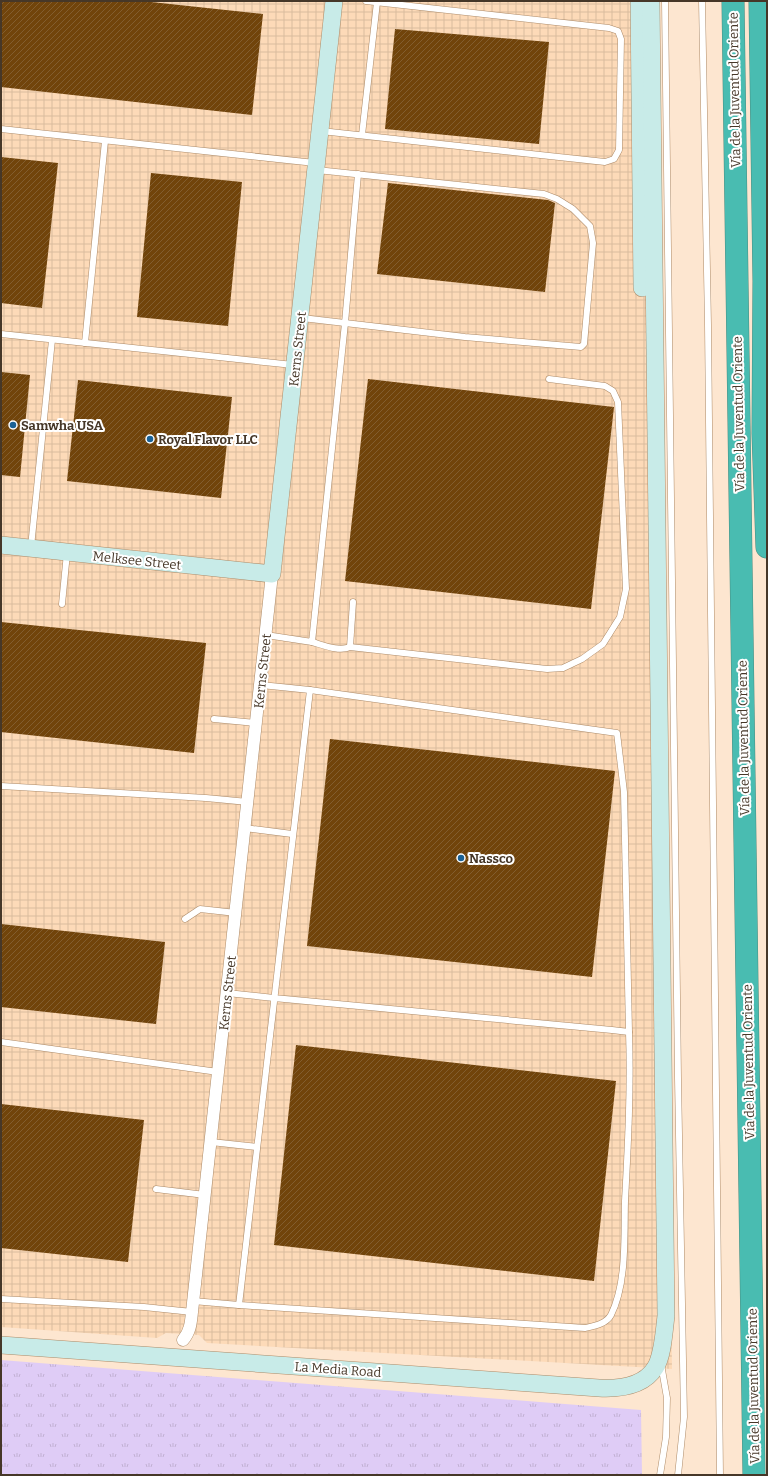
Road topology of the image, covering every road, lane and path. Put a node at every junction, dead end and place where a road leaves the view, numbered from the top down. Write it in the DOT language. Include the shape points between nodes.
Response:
graph roads {
  1 [pos="334,1"];
  2 [pos="366,1"];
  3 [pos="639,1"];
  4 [pos="651,1"];
  5 [pos="665,1"];
  6 [pos="702,1"];
  7 [pos="733,1"];
  8 [pos="760,1"];
  9 [pos="377,2"];
  10 [pos="1,128"];
  11 [pos="320,131"];
  12 [pos="765,134"];
  13 [pos="362,135"];
  14 [pos="105,141"];
  15 [pos="316,166"];
  16 [pos="358,174"];
  17 [pos="766,281"];
  18 [pos="300,318"];
  19 [pos="345,323"];
  20 [pos="764,326"];
  21 [pos="737,327"];
  22 [pos="1,334"];
  23 [pos="52,340"];
  24 [pos="85,343"];
  25 [pos="295,366"];
  26 [pos="549,379"];
  27 [pos="763,433"];
  28 [pos="739,434"];
  29 [pos="1,545"];
  30 [pos="767,547"];
  31 [pos="31,548"];
  32 [pos="67,552"];
  33 [pos="272,574"];
  34 [pos="353,602"];
  35 [pos="62,604"];
  36 [pos="266,635"];
  37 [pos="312,642"];
  38 [pos="350,647"];
  39 [pos="261,685"];
  40 [pos="310,690"];
  41 [pos="214,719"];
  42 [pos="256,723"];
  43 [pos="1,786"];
  44 [pos="248,802"];
  45 [pos="245,828"];
  46 [pos="292,834"];
  47 [pos="236,913"];
  48 [pos="185,919"];
  49 [pos="227,993"];
  50 [pos="274,998"];
  51 [pos="629,1032"];
  52 [pos="1,1042"];
  53 [pos="218,1072"];
  54 [pos="211,1142"];
  55 [pos="257,1147"];
  56 [pos="156,1189"];
  57 [pos="205,1195"];
  58 [pos="1,1299"];
  59 [pos="239,1305"];
  60 [pos="193,1307"];
  61 [pos="183,1340"];
  62 [pos="1,1345"];
  63 [pos="660,1356"];
  64 [pos="660,1475"];
  65 [pos="678,1475"];
  66 [pos="720,1475"];
  67 [pos="754,1475"];
  1 -- 11 [label="main road, Kerns Street"];
  2 -- 9 [label="lane"];
  3 -- 63 [label="main road" via="655,1327"];
  4 -- 63 [label="main road" via="666,1316"];
  5 -- 65 [label="lane" via="684,1417"];
  6 -- 66 [label="lane"];
  7 -- 21 [label="highway, Vía de la Juventud Oriente"];
  8 -- 12 [label="highway, Vía de la Juventud Oriente"];
  9 -- 13 [label="lane"];
  9 -- 13 [label="lane" via="618,31 621,39 619,150 614,159 605,162"];
  10 -- 14 [label="lane"];
  11 -- 13 [label="lane"];
  11 -- 15 [label="main road, Kerns Street"];
  12 -- 17 [label="highway, Vía de la Juventud Oriente"];
  14 -- 15 [label="lane"];
  14 -- 24 [label="lane"];
  15 -- 16 [label="lane"];
  15 -- 18 [label="main road, Kerns Street"];
  16 -- 19 [label="lane"];
  16 -- 19 [label="lane" via="544,194 573,209 590,226 593,243 584,344 581,347"];
  17 -- 20 [label="highway, Vía de la Juventud Oriente"];
  18 -- 19 [label="lane"];
  18 -- 25 [label="main road, Kerns Street"];
  19 -- 37 [label="lane"];
  20 -- 21 [label="highway" via="755,365 748,369 742,364"];
  20 -- 27 [label="highway, Vía de la Juventud Oriente"];
  21 -- 28 [label="highway, Vía de la Juventud Oriente"];
  22 -- 23 [label="lane"];
  23 -- 24 [label="lane"];
  23 -- 31 [label="lane"];
  24 -- 25 [label="lane"];
  25 -- 33 [label="main road, Kerns Street"];
  26 -- 38 [label="lane" via="605,386 613,391 618,402 626,589 620,617 603,644 582,659 563,668 547,669"];
  27 -- 28 [label="highway" via="758,390 750,384 743,388 742,425"];
  27 -- 30 [label="highway, Vía de la Juventud Oriente"];
  28 -- 67 [label="highway, Vía de la Juventud Oriente"];
  29 -- 31 [label="main road, Melksee Street"];
  31 -- 32 [label="main road, Melksee Street"];
  32 -- 33 [label="main road, Melksee Street"];
  32 -- 35 [label="lane"];
  33 -- 36 [label="street, Kerns Street"];
  34 -- 38 [label="lane"];
  36 -- 37 [label="lane"];
  36 -- 39 [label="street, Kerns Street"];
  37 -- 38 [label="lane" via="345,650"];
  39 -- 40 [label="lane"];
  39 -- 42 [label="street, Kerns Street"];
  40 -- 46 [label="lane"];
  40 -- 51 [label="lane" via="617,733 624,792"];
  41 -- 42 [label="lane"];
  42 -- 44 [label="street, Kerns Street"];
  43 -- 44 [label="lane"];
  44 -- 45 [label="street, Kerns Street"];
  45 -- 46 [label="lane"];
  45 -- 47 [label="street, Kerns Street"];
  46 -- 50 [label="lane"];
  47 -- 48 [label="lane" via="200,909"];
  47 -- 49 [label="street, Kerns Street"];
  49 -- 50 [label="lane"];
  49 -- 53 [label="street, Kerns Street"];
  50 -- 51 [label="lane"];
  50 -- 55 [label="lane"];
  51 -- 59 [label="lane" via="630,1104 622,1269 610,1316 599,1325 585,1328"];
  52 -- 53 [label="lane"];
  53 -- 54 [label="street, Kerns Street"];
  54 -- 55 [label="lane"];
  54 -- 57 [label="street, Kerns Street"];
  55 -- 59 [label="lane"];
  56 -- 57 [label="lane"];
  57 -- 60 [label="street, Kerns Street"];
  58 -- 60 [label="lane" via="144,1308"];
  59 -- 60 [label="lane"];
  60 -- 61 [label="street, Kerns Street" via="191,1325"];
  62 -- 63 [label="main road, La Media Road" via="605,1389 630,1386 644,1379 655,1368"];
  63 -- 64 [label="lane" via="668,1398 666,1437"];
}
